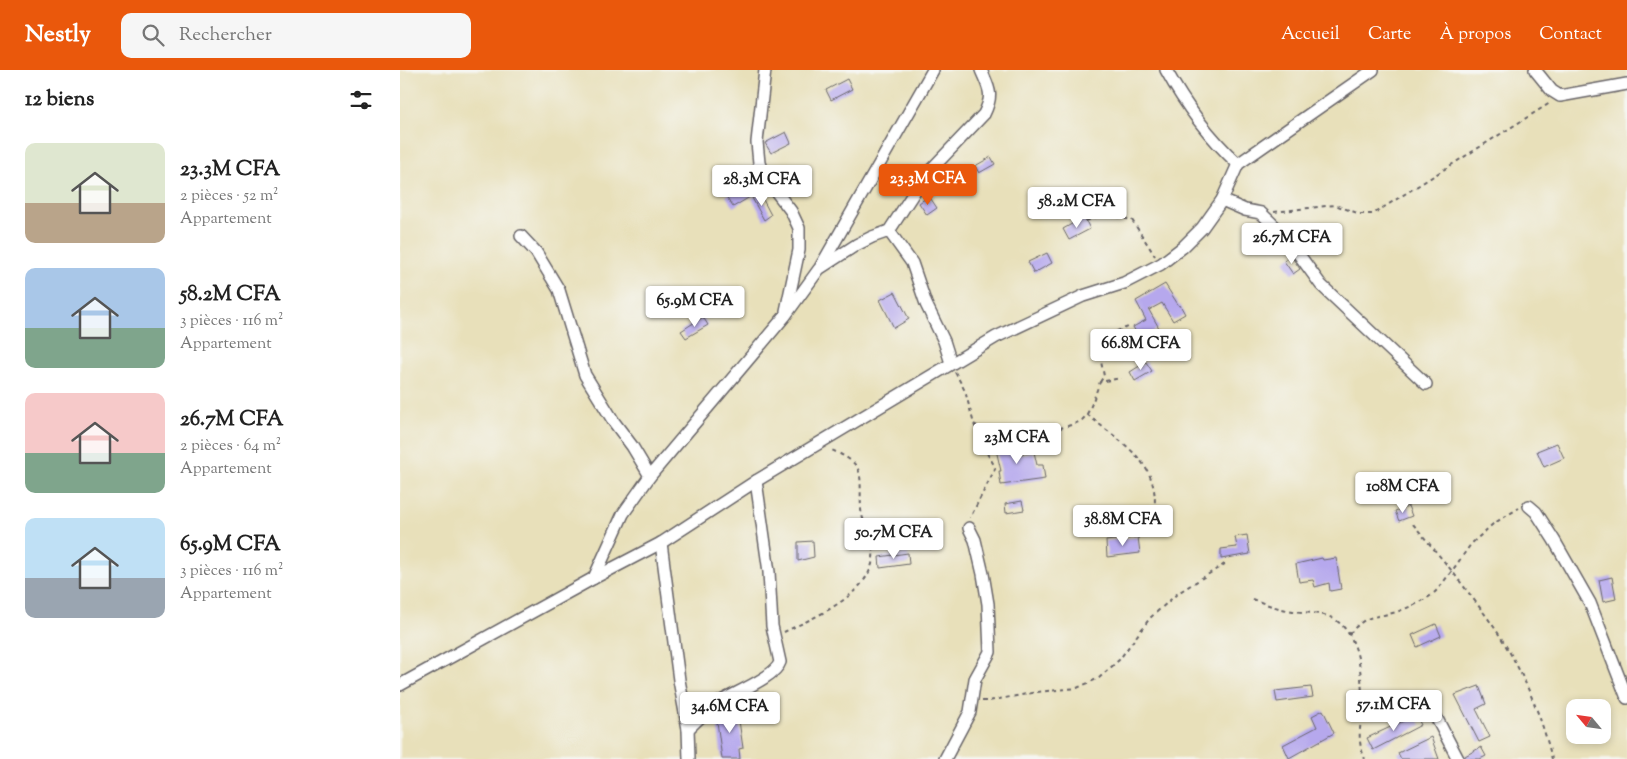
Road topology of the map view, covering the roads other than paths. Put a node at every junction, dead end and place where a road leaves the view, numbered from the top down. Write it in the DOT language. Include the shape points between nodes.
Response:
graph roads {
  1 [pos="765,70"];
  2 [pos="933,70"];
  3 [pos="981,70"];
  4 [pos="1166,70"];
  5 [pos="1373,70"];
  6 [pos="1535,70"];
  7 [pos="1627,84"];
  8 [pos="1238,164"];
  9 [pos="1222,200"];
  10 [pos="889,231"];
  11 [pos="521,236"];
  12 [pos="819,269"];
  13 [pos="785,316"];
  14 [pos="951,363"];
  15 [pos="1426,384"];
  16 [pos="650,476"];
  17 [pos="756,481"];
  18 [pos="1529,506"];
  19 [pos="969,528"];
  20 [pos="662,543"];
  21 [pos="594,578"];
  22 [pos="400,685"];
  23 [pos="1627,698"];
  24 [pos="1435,715"];
  25 [pos="688,729"];
  26 [pos="689,759"];
  27 [pos="945,759"];
  28 [pos="1458,759"];
  1 -- 13 [label="street" via="757,142 759,163 764,176 791,210 800,228 799,250"];
  2 -- 12 [label="street"];
  3 -- 10 [label="street" via="990,92 990,102 984,114 924,177"];
  4 -- 8 [label="street" via="1218,145"];
  5 -- 8 [label="street"];
  6 -- 7 [label="street" via="1560,96"];
  8 -- 9 [label="street"];
  9 -- 14 [label="street" via="1202,228 1161,264 996,337"];
  9 -- 15 [label="street" via="1261,213 1287,238 1321,285"];
  10 -- 12 [label="street" via="872,236"];
  10 -- 14 [label="street" via="912,263"];
  11 -- 16 [label="street" via="536,252 559,290 585,375"];
  12 -- 13 [label="street"];
  13 -- 16 [label="street"];
  14 -- 17 [label="street"];
  16 -- 21 [label="street" via="623,514"];
  17 -- 20 [label="street"];
  17 -- 25 [label="street" via="764,530 772,626 780,662 776,669 717,704"];
  18 -- 23 [label="street" via="1554,540 1590,603"];
  19 -- 27 [label="street" via="983,574 990,652 975,679 970,712"];
  20 -- 21 [label="street"];
  20 -- 25 [label="street"];
  21 -- 22 [label="street"];
  24 -- 28 [label="street"];
  25 -- 26 [label="street"];
}
